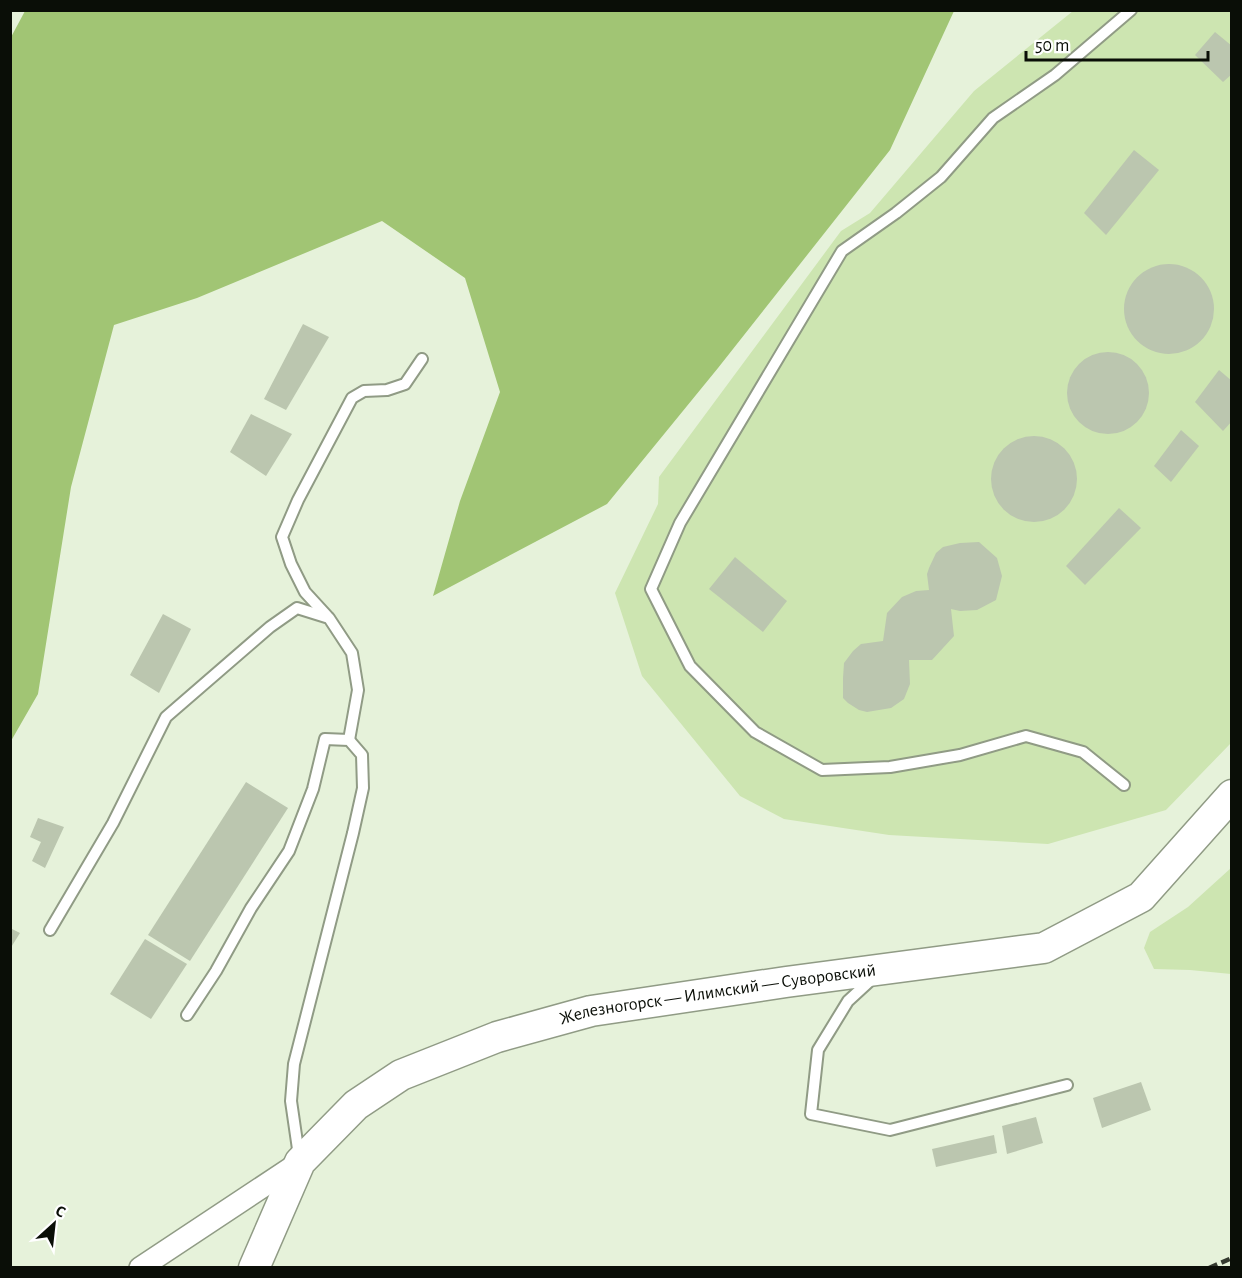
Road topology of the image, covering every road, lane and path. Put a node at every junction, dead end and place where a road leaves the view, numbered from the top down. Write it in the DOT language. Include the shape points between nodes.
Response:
graph roads {
  1 [pos="1131,10"];
  2 [pos="422,359"];
  3 [pos="329,618"];
  4 [pos="349,740"];
  5 [pos="1124,785"];
  6 [pos="1232,795"];
  7 [pos="50,930"];
  8 [pos="882,969"];
  9 [pos="187,1015"];
  10 [pos="1067,1085"];
  11 [pos="300,1162"];
  12 [pos="140,1268"];
  13 [pos="254,1268"];
  1 -- 5 [label="lane" via="1055,75 993,118 941,177 842,251 680,523 651,588 690,666 755,732 822,770 890,767 960,755 1026,736 1083,752"];
  2 -- 3 [label="lane" via="405,384 364,391 352,398 282,537 304,592"];
  3 -- 4 [label="lane" via="352,653 358,690"];
  3 -- 7 [label="lane" via="297,608 166,717 113,823"];
  4 -- 9 [label="lane" via="325,739 313,789 289,851"];
  4 -- 11 [label="lane" via="362,755 363,788 294,1064 291,1101"];
  6 -- 8 [label="street, Железногорск — Илимский — Суворовский" via="1141,897 1044,948"];
  8 -- 10 [label="lane" via="848,1001 818,1050 811,1114 890,1130"];
  8 -- 11 [label="street, Железногорск — Илимский — Суворовский" via="591,1011 497,1037 401,1075 356,1105"];
  11 -- 12 [label="street"];
  11 -- 13 [label="street, Железногорск — Илимский — Суворовский"];
}
